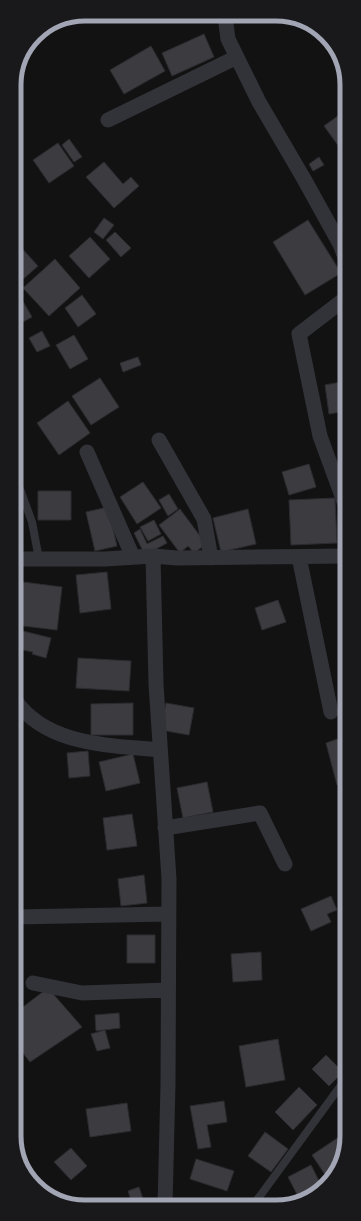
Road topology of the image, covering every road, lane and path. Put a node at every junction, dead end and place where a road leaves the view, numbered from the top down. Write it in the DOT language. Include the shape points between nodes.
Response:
graph roads {
  1 [pos="226,21"];
  2 [pos="237,57"];
  3 [pos="108,120"];
  4 [pos="340,244"];
  5 [pos="340,303"];
  6 [pos="159,440"];
  7 [pos="87,452"];
  8 [pos="21,491"];
  9 [pos="340,491"];
  10 [pos="153,556"];
  11 [pos="340,556"];
  12 [pos="133,557"];
  13 [pos="299,557"];
  14 [pos="21,558"];
  15 [pos="211,558"];
  16 [pos="39,559"];
  17 [pos="21,708"];
  18 [pos="331,712"];
  19 [pos="160,750"];
  20 [pos="165,828"];
  21 [pos="286,864"];
  22 [pos="168,914"];
  23 [pos="21,917"];
  24 [pos="33,983"];
  25 [pos="168,990"];
  26 [pos="340,1087"];
  27 [pos="165,1200"];
  28 [pos="257,1200"];
  1 -- 2 [label="street" via="228,39"];
  2 -- 3 [label="street"];
  2 -- 4 [label="street" via="259,102"];
  5 -- 9 [label="street" via="299,334 320,436"];
  6 -- 15 [label="street" via="204,519"];
  7 -- 12 [label="street"];
  8 -- 16 [label="lane" via="32,522"];
  10 -- 12 [label="street"];
  10 -- 15 [label="street"];
  10 -- 19 [label="street"];
  11 -- 13 [label="street"];
  12 -- 16 [label="street"];
  13 -- 15 [label="street"];
  13 -- 18 [label="street"];
  14 -- 16 [label="street"];
  17 -- 19 [label="street" via="39,724 57,734 102,745"];
  19 -- 20 [label="street"];
  20 -- 21 [label="street" via="260,813"];
  20 -- 22 [label="street" via="169,879"];
  22 -- 23 [label="street"];
  22 -- 25 [label="street"];
  24 -- 25 [label="street" via="82,993"];
  25 -- 27 [label="street"];
  26 -- 28 [label="lane"];
}
